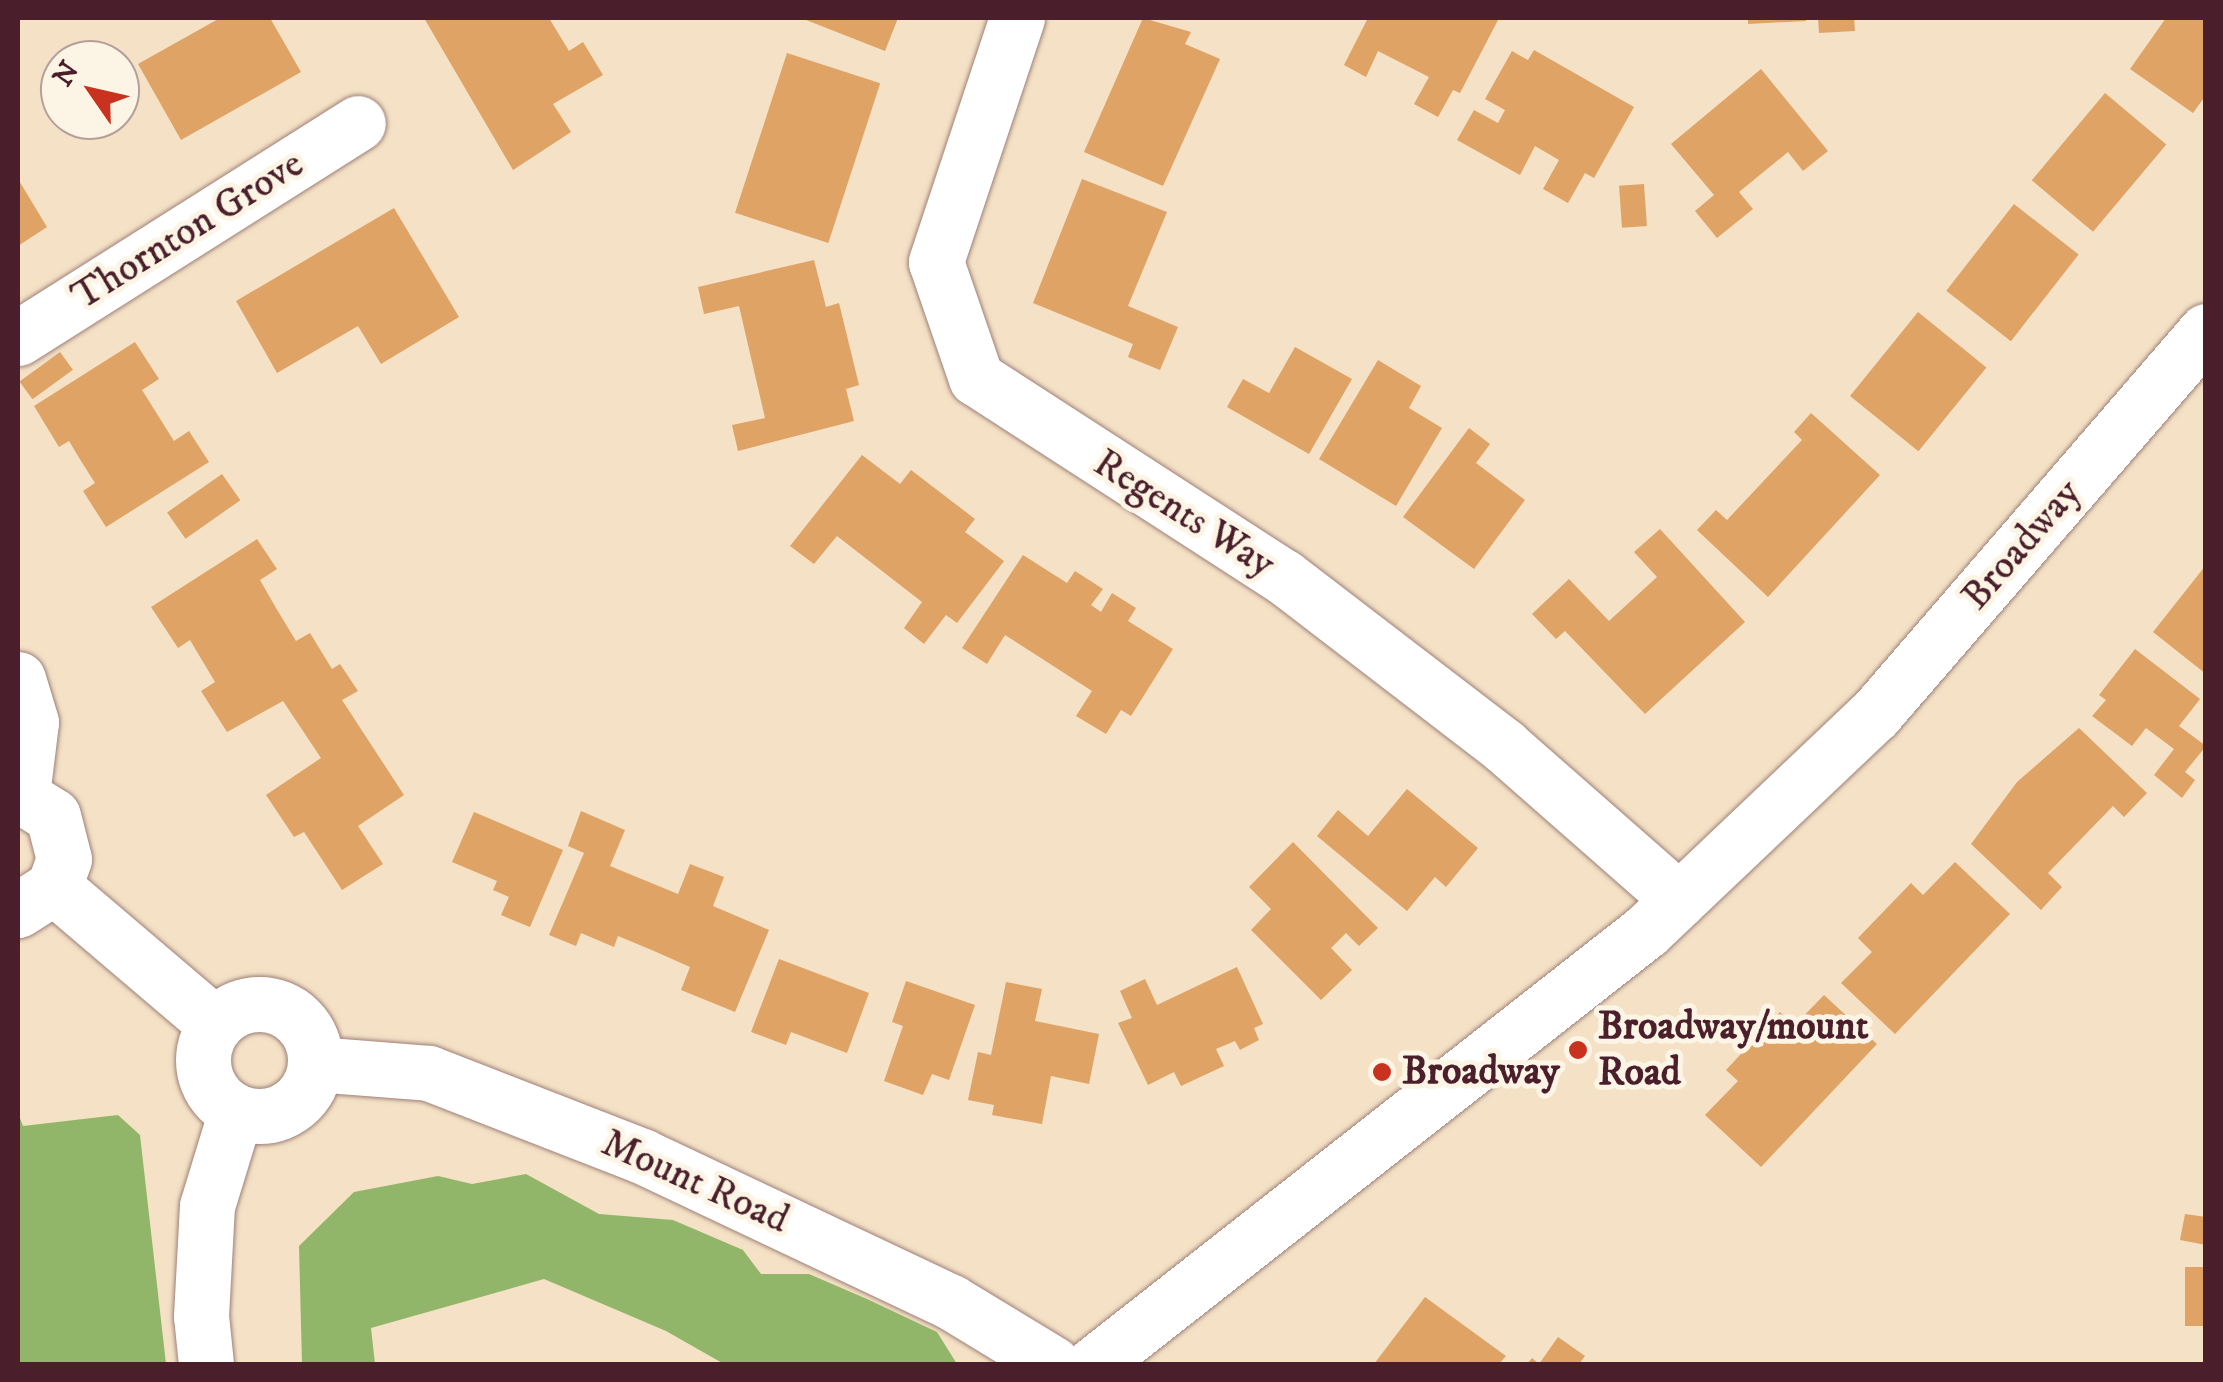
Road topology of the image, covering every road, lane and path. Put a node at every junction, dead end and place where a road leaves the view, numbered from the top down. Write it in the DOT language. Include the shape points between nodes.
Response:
graph roads {
  1 [pos="1017,18"];
  2 [pos="358,124"];
  3 [pos="2206,331"];
  4 [pos="18,338"];
  5 [pos="18,678"];
  6 [pos="20,795"];
  7 [pos="36,898"];
  8 [pos="1679,900"];
  9 [pos="215,1024"];
  10 [pos="315,1064"];
  11 [pos="236,1111"];
  12 [pos="206,1364"];
  13 [pos="1054,1364"];
  14 [pos="1094,1364"];
  1 -- 8 [label="street, Regents Way" via="936,262 976,378 1284,577 1504,746"];
  2 -- 4 [label="street, Thornton Grove"];
  3 -- 8 [label="street, Broadway" via="1875,714"];
  5 -- 6 [label="street" via="31,722"];
  6 -- 7 [label="street" via="53,816 62,835 64,860"];
  7 -- 9 [label="street"];
  8 -- 14 [label="street, Broadway"];
  9 -- 10 [label="street" via="244,1005 279,1007 306,1030"];
  9 -- 11 [label="street" via="206,1039 204,1073 210,1089"];
  10 -- 11 [label="street" via="310,1082 288,1108 254,1116"];
  10 -- 13 [label="street, Mount Road" via="429,1073 642,1156 951,1302"];
  11 -- 12 [label="street" via="207,1206 201,1316"];
}
